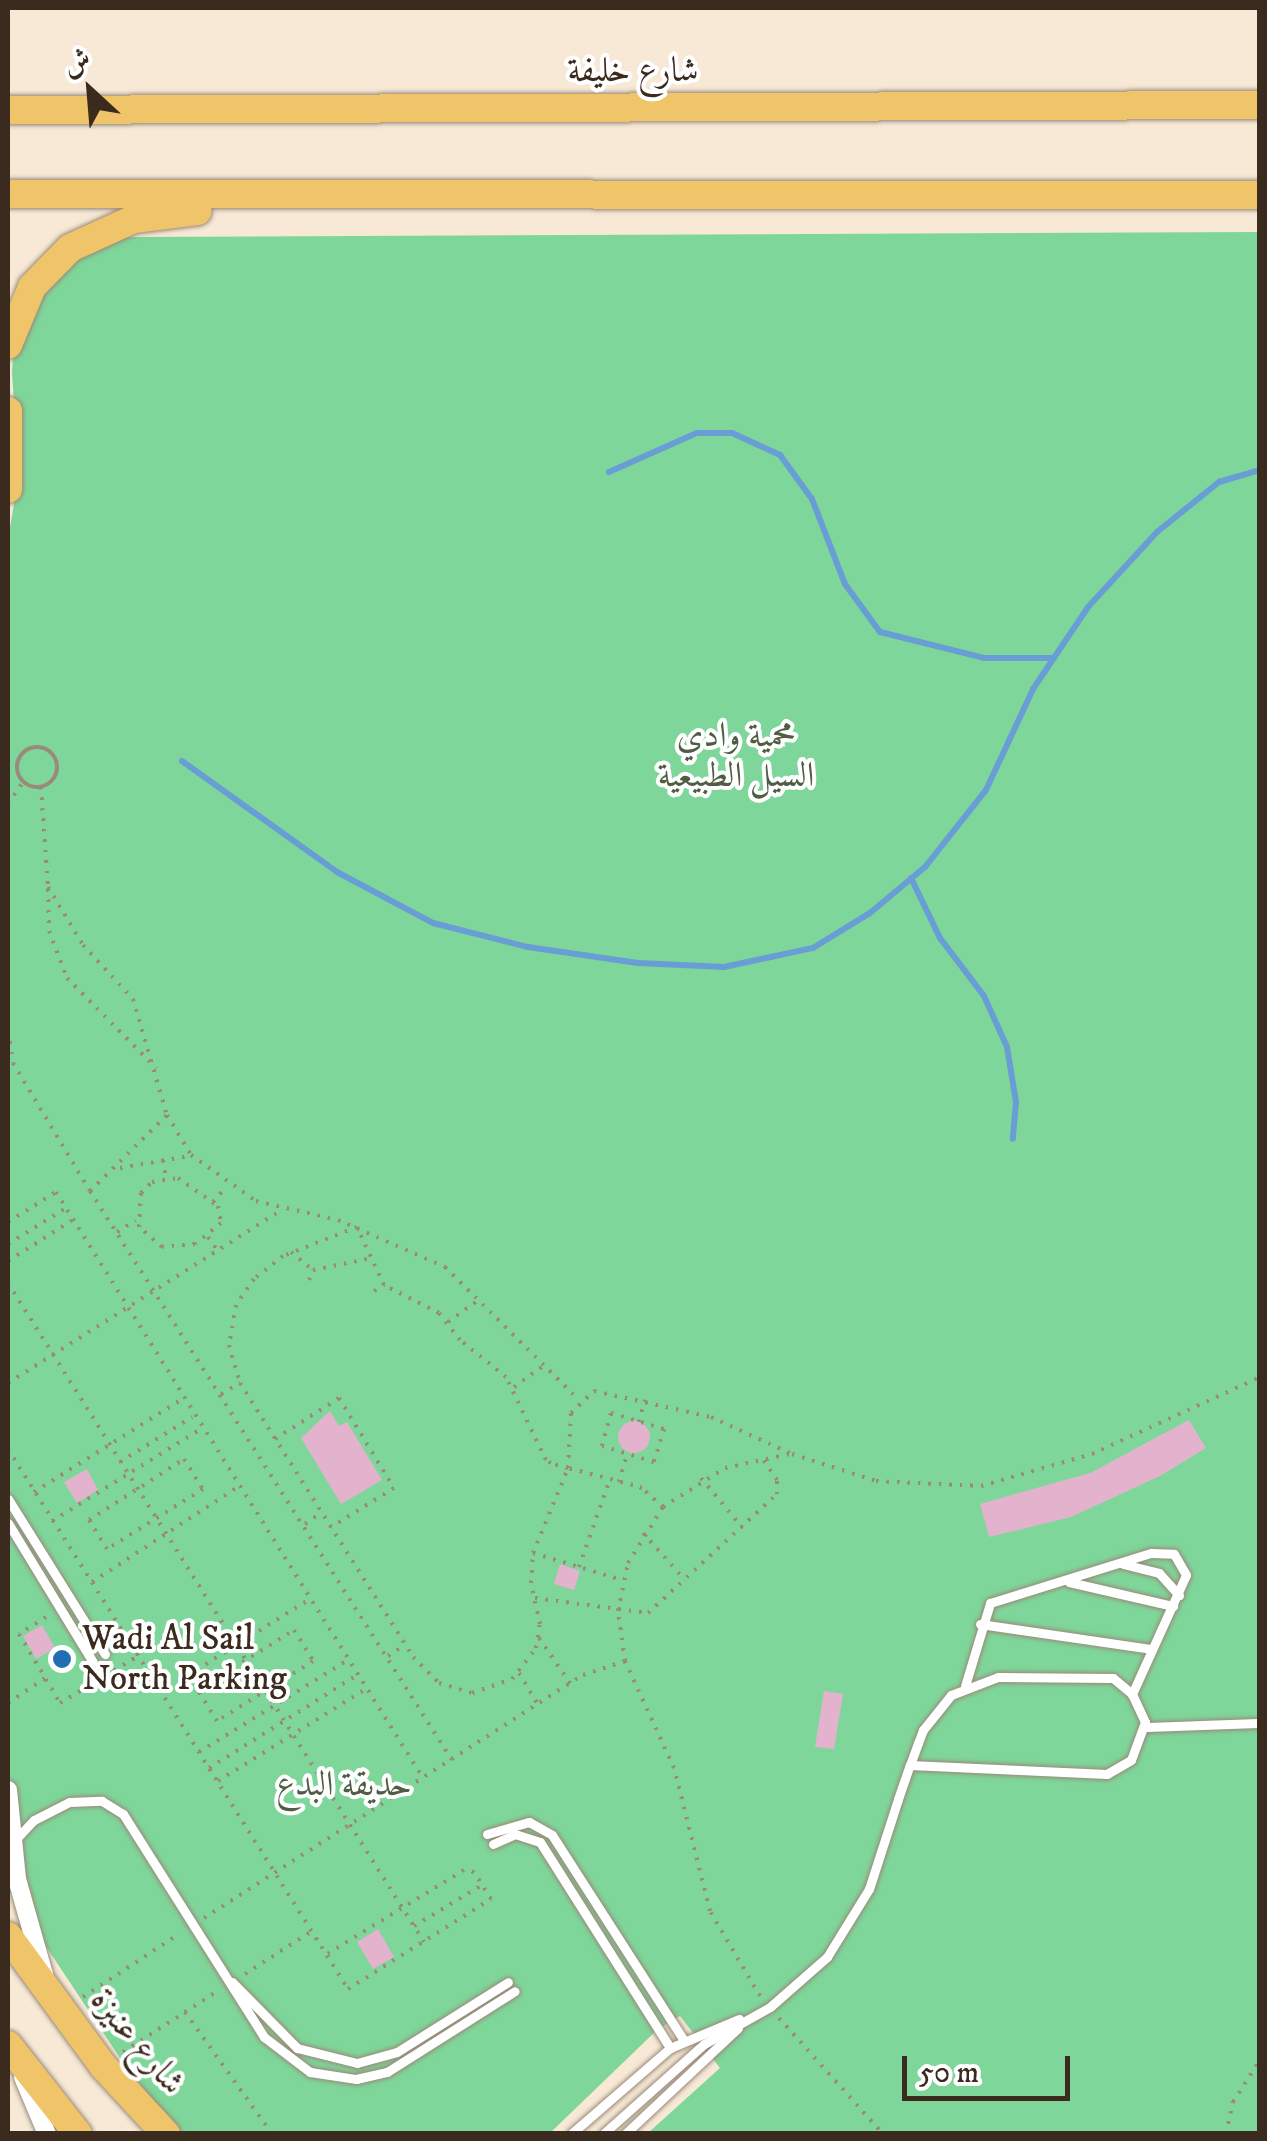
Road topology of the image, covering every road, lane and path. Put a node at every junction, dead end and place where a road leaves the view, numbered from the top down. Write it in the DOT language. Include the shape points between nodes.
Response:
graph roads {
  1 [pos="1260,105"];
  2 [pos="8,110"];
  3 [pos="8,194"];
  4 [pos="1260,194"];
  5 [pos="353,196"];
  6 [pos="8,345"];
  7 [pos="8,411"];
  8 [pos="8,489"];
  9 [pos="23,782"];
  10 [pos="41,787"];
  11 [pos="8,804"];
  12 [pos="48,888"];
  13 [pos="8,1032"];
  14 [pos="156,1068"];
  15 [pos="168,1115"];
  16 [pos="191,1155"];
  17 [pos="164,1160"];
  18 [pos="120,1168"];
  19 [pos="166,1179"];
  20 [pos="227,1185"];
  21 [pos="90,1192"];
  22 [pos="212,1202"];
  23 [pos="66,1208"];
  24 [pos="282,1210"];
  25 [pos="73,1220"];
  26 [pos="136,1220"];
  27 [pos="8,1222"];
  28 [pos="357,1227"];
  29 [pos="117,1232"];
  30 [pos="208,1237"];
  31 [pos="8,1244"];
  32 [pos="291,1252"];
  33 [pos="219,1253"];
  34 [pos="367,1260"];
  35 [pos="8,1261"];
  36 [pos="313,1270"];
  37 [pos="310,1280"];
  38 [pos="8,1283"];
  39 [pos="384,1284"];
  40 [pos="374,1291"];
  41 [pos="155,1292"];
  42 [pos="478,1300"];
  43 [pos="127,1309"];
  44 [pos="448,1322"];
  45 [pos="52,1354"];
  46 [pos="544,1365"];
  47 [pos="1260,1377"];
  48 [pos="8,1383"];
  49 [pos="240,1383"];
  50 [pos="514,1387"];
  51 [pos="220,1394"];
  52 [pos="182,1399"];
  53 [pos="578,1400"];
  54 [pos="645,1400"];
  55 [pos="193,1416"];
  56 [pos="639,1422"];
  57 [pos="202,1429"];
  58 [pos="276,1439"];
  59 [pos="110,1445"];
  60 [pos="8,1448"];
  61 [pos="626,1454"];
  62 [pos="792,1454"];
  63 [pos="763,1459"];
  64 [pos="120,1462"];
  65 [pos="568,1468"];
  66 [pos="128,1474"];
  67 [pos="700,1478"];
  68 [pos="610,1479"];
  69 [pos="619,1482"];
  70 [pos="239,1486"];
  71 [pos="138,1489"];
  72 [pos="34,1492"];
  73 [pos="8,1499"];
  74 [pos="663,1507"];
  75 [pos="322,1512"];
  76 [pos="156,1519"];
  77 [pos="52,1521"];
  78 [pos="8,1523"];
  79 [pos="303,1525"];
  80 [pos="331,1527"];
  81 [pos="742,1527"];
  82 [pos="643,1533"];
  83 [pos="166,1534"];
  84 [pos="533,1553"];
  85 [pos="1122,1564"];
  86 [pos="580,1567"];
  87 [pos="622,1580"];
  88 [pos="685,1580"];
  89 [pos="92,1582"];
  90 [pos="1068,1582"];
  91 [pos="1179,1595"];
  92 [pos="535,1598"];
  93 [pos="310,1599"];
  94 [pos="1174,1606"];
  95 [pos="618,1612"];
  96 [pos="50,1615"];
  97 [pos="980,1624"];
  98 [pos="539,1638"];
  99 [pos="236,1645"];
  100 [pos="405,1645"];
  101 [pos="1152,1648"];
  102 [pos="105,1654"];
  103 [pos="138,1656"];
  104 [pos="386,1657"];
  105 [pos="246,1660"];
  106 [pos="348,1660"];
  107 [pos="625,1660"];
  108 [pos="94,1662"];
  109 [pos="519,1673"];
  110 [pos="358,1675"];
  111 [pos="45,1678"];
  112 [pos="571,1683"];
  113 [pos="965,1686"];
  114 [pos="366,1689"];
  115 [pos="265,1691"];
  116 [pos="161,1692"];
  117 [pos="1132,1694"];
  118 [pos="8,1702"];
  119 [pos="538,1704"];
  120 [pos="274,1706"];
  121 [pos="284,1721"];
  122 [pos="1260,1723"];
  123 [pos="1145,1727"];
  124 [pos="292,1734"];
  125 [pos="199,1752"];
  126 [pos="452,1760"];
  127 [pos="910,1765"];
  128 [pos="209,1768"];
  129 [pos="423,1778"];
  130 [pos="218,1782"];
  131 [pos="8,1790"];
  132 [pos="350,1825"];
  133 [pos="14,1841"];
  134 [pos="275,1872"];
  135 [pos="482,1885"];
  136 [pos="402,1908"];
  137 [pos="194,1924"];
  138 [pos="414,1926"];
  139 [pos="312,1931"];
  140 [pos="8,1936"];
  141 [pos="424,1942"];
  142 [pos="327,1954"];
  143 [pos="232,1982"];
  144 [pos="56,2004"];
  145 [pos="770,2007"];
  146 [pos="186,2012"];
  147 [pos="746,2018"];
  148 [pos="683,2039"];
  149 [pos="8,2045"];
  150 [pos="670,2048"];
  151 [pos="1260,2060"];
  152 [pos="103,2066"];
  153 [pos="47,2134"];
  154 [pos="78,2134"];
  155 [pos="166,2134"];
  156 [pos="272,2134"];
  157 [pos="571,2134"];
  158 [pos="603,2134"];
  159 [pos="625,2134"];
  160 [pos="883,2134"];
  161 [pos="1226,2134"];
  1 -- 2 [label="main road, شارع خليفة"];
  3 -- 5 [label="main road"];
  4 -- 5 [label="main road"];
  5 -- 6 [label="main road" via="160,214 112,225 48,268 21,304"];
  7 -- 8 [label="main road"];
  9 -- 10 [label="path"];
  9 -- 10 [label="path" via="18,761 46,747 58,771"];
  9 -- 11 [label="path"];
  10 -- 12 [label="path"];
  12 -- 14 [label="path" via="83,945 133,1000"];
  12 -- 14 [label="path" via="48,931 67,978"];
  13 -- 21 [label="path" via="13,1064"];
  14 -- 15 [label="path"];
  15 -- 16 [label="path"];
  15 -- 18 [label="path"];
  16 -- 17 [label="path"];
  16 -- 20 [label="path"];
  17 -- 18 [label="path"];
  17 -- 19 [label="path"];
  18 -- 21 [label="path"];
  19 -- 22 [label="path" via="190,1180"];
  19 -- 26 [label="path" via="144,1188"];
  20 -- 22 [label="path"];
  20 -- 24 [label="path"];
  21 -- 29 [label="path"];
  22 -- 30 [label="path" via="222,1217"];
  23 -- 25 [label="path"];
  23 -- 27 [label="path" via="56,1192"];
  23 -- 31 [label="path"];
  24 -- 28 [label="path"];
  24 -- 33 [label="path"];
  25 -- 35 [label="path"];
  25 -- 43 [label="path"];
  26 -- 29 [label="path"];
  26 -- 30 [label="path" via="162,1247"];
  28 -- 32 [label="path"];
  28 -- 34 [label="path"];
  28 -- 42 [label="path" via="435,1261"];
  29 -- 41 [label="path"];
  30 -- 33 [label="path"];
  32 -- 36 [label="path"];
  32 -- 49 [label="path" via="254,1278 236,1305 229,1345"];
  33 -- 41 [label="path"];
  34 -- 36 [label="path"];
  34 -- 39 [label="path"];
  36 -- 37 [label="path"];
  38 -- 45 [label="path"];
  39 -- 40 [label="path"];
  39 -- 44 [label="path"];
  41 -- 43 [label="path"];
  41 -- 51 [label="path"];
  42 -- 44 [label="path"];
  42 -- 46 [label="path"];
  43 -- 45 [label="path"];
  43 -- 52 [label="path"];
  44 -- 50 [label="path"];
  45 -- 48 [label="path"];
  45 -- 59 [label="path"];
  46 -- 50 [label="path"];
  46 -- 53 [label="path"];
  47 -- 62 [label="path" via="1092,1454 982,1486 876,1481"];
  49 -- 51 [label="path"];
  49 -- 58 [label="path"];
  50 -- 65 [label="path" via="542,1455"];
  51 -- 79 [label="path"];
  52 -- 55 [label="path"];
  52 -- 59 [label="path"];
  53 -- 54 [label="path" via="603,1389"];
  53 -- 65 [label="path" via="569,1420"];
  54 -- 56 [label="path"];
  54 -- 62 [label="path" via="711,1416"];
  55 -- 57 [label="path"];
  55 -- 64 [label="path"];
  56 -- 61 [label="path" via="612,1413 602,1446"];
  56 -- 61 [label="path" via="664,1429 654,1462"];
  57 -- 66 [label="path"];
  57 -- 70 [label="path"];
  58 -- 75 [label="path"];
  58 -- 80 [label="path" via="339,1398 394,1488"];
  59 -- 64 [label="path"];
  59 -- 72 [label="path"];
  60 -- 72 [label="path"];
  61 -- 69 [label="path"];
  62 -- 63 [label="path"];
  63 -- 67 [label="path"];
  63 -- 81 [label="path" via="777,1480 776,1494"];
  64 -- 66 [label="path"];
  65 -- 68 [label="path"];
  65 -- 84 [label="path"];
  66 -- 71 [label="path"];
  66 -- 77 [label="path"];
  67 -- 74 [label="path"];
  67 -- 81 [label="path"];
  68 -- 69 [label="path"];
  68 -- 86 [label="path"];
  69 -- 74 [label="path" via="650,1493"];
  70 -- 83 [label="path"];
  70 -- 93 [label="path"];
  71 -- 76 [label="path"];
  71 -- 76 [label="path" via="184,1459 203,1489"];
  71 -- 76 [label="path" via="89,1520 108,1550"];
  72 -- 77 [label="path"];
  73 -- 102 [label="lane"];
  74 -- 82 [label="path"];
  75 -- 79 [label="path"];
  75 -- 80 [label="path"];
  76 -- 83 [label="path"];
  77 -- 89 [label="path"];
  78 -- 108 [label="lane"];
  79 -- 104 [label="path"];
  80 -- 100 [label="path"];
  81 -- 88 [label="path"];
  82 -- 87 [label="path"];
  82 -- 88 [label="path"];
  83 -- 89 [label="path"];
  83 -- 99 [label="path"];
  84 -- 86 [label="path"];
  84 -- 92 [label="path"];
  85 -- 90 [label="lane"];
  85 -- 91 [label="lane" via="1160,1573"];
  85 -- 91 [label="lane" via="1151,1553 1174,1554 1185,1566"];
  86 -- 87 [label="path"];
  87 -- 95 [label="path"];
  88 -- 95 [label="path" via="648,1614"];
  89 -- 103 [label="path"];
  90 -- 94 [label="lane"];
  90 -- 97 [label="lane" via="990,1603"];
  91 -- 94 [label="lane"];
  92 -- 95 [label="path"];
  92 -- 98 [label="path"];
  93 -- 99 [label="path"];
  93 -- 106 [label="path"];
  94 -- 101 [label="lane"];
  95 -- 107 [label="path"];
  96 -- 111 [label="path" via="19,1634"];
  97 -- 101 [label="lane"];
  97 -- 113 [label="lane"];
  98 -- 109 [label="path"];
  98 -- 112 [label="path"];
  99 -- 105 [label="path"];
  99 -- 116 [label="path"];
  100 -- 104 [label="path"];
  100 -- 109 [label="path" via="429,1676 461,1692 494,1690"];
  101 -- 117 [label="lane"];
  103 -- 111 [label="path" via="60,1703"];
  103 -- 116 [label="path"];
  104 -- 126 [label="path"];
  105 -- 115 [label="path"];
  105 -- 115 [label="path" via="198,1690 217,1721"];
  105 -- 115 [label="path" via="294,1630 314,1660"];
  106 -- 110 [label="path"];
  106 -- 120 [label="path"];
  107 -- 112 [label="path" via="598,1666"];
  107 -- 145 [label="path" via="680,1787 715,1923"];
  109 -- 119 [label="path"];
  110 -- 114 [label="path"];
  110 -- 121 [label="path"];
  111 -- 118 [label="path"];
  112 -- 119 [label="path"];
  113 -- 117 [label="lane" via="998,1677 1113,1678"];
  113 -- 127 [label="lane" via="929,1718"];
  114 -- 124 [label="path"];
  114 -- 129 [label="path"];
  115 -- 120 [label="path"];
  116 -- 125 [label="path"];
  117 -- 123 [label="lane"];
  119 -- 126 [label="path"];
  120 -- 121 [label="path"];
  120 -- 125 [label="path"];
  121 -- 124 [label="path"];
  121 -- 128 [label="path"];
  122 -- 123 [label="lane"];
  123 -- 127 [label="lane" via="1131,1760 1107,1774"];
  124 -- 130 [label="path"];
  124 -- 132 [label="path"];
  125 -- 128 [label="path"];
  126 -- 129 [label="path"];
  127 -- 145 [label="lane" via="857,1913 827,1957"];
  128 -- 130 [label="path"];
  129 -- 132 [label="path"];
  130 -- 134 [label="path"];
  131 -- 133 [label="street, شارع عنيزة"];
  132 -- 134 [label="path"];
  132 -- 136 [label="path"];
  133 -- 137 [label="lane" via="34,1820 69,1802 112,1806 140,1834"];
  133 -- 144 [label="street, شارع عنيزة" via="16,1879"];
  134 -- 137 [label="path"];
  134 -- 139 [label="path"];
  135 -- 136 [label="path" via="464,1870"];
  135 -- 138 [label="path"];
  135 -- 141 [label="path" via="491,1899"];
  136 -- 138 [label="path"];
  136 -- 142 [label="path"];
  137 -- 143 [label="lane"];
  137 -- 144 [label="path"];
  138 -- 141 [label="path"];
  139 -- 142 [label="path"];
  139 -- 143 [label="path"];
  140 -- 144 [label="main road, شارع عنيزة"];
  141 -- 142 [label="path" via="348,1990"];
  143 -- 143 [label="lane" via="274,2048 298,2066 340,2079 387,2072 511,1987 396,2052 357,2064 297,2048"];
  143 -- 146 [label="path"];
  144 -- 152 [label="main road, شارع عنيزة"];
  145 -- 147 [label="lane"];
  145 -- 160 [label="path"];
  146 -- 152 [label="path"];
  146 -- 156 [label="path"];
  147 -- 148 [label="lane"];
  147 -- 158 [label="lane" via="704,2044"];
  147 -- 159 [label="lane"];
  148 -- 150 [label="lane"];
  148 -- 150 [label="lane" via="552,1835 529,1822 490,1839 515,1834 540,1842"];
  149 -- 153 [label="street"];
  149 -- 154 [label="main road"];
  150 -- 157 [label="lane"];
  151 -- 161 [label="path" via="1233,2102"];
  152 -- 155 [label="main road, شارع عنيزة"];
}
